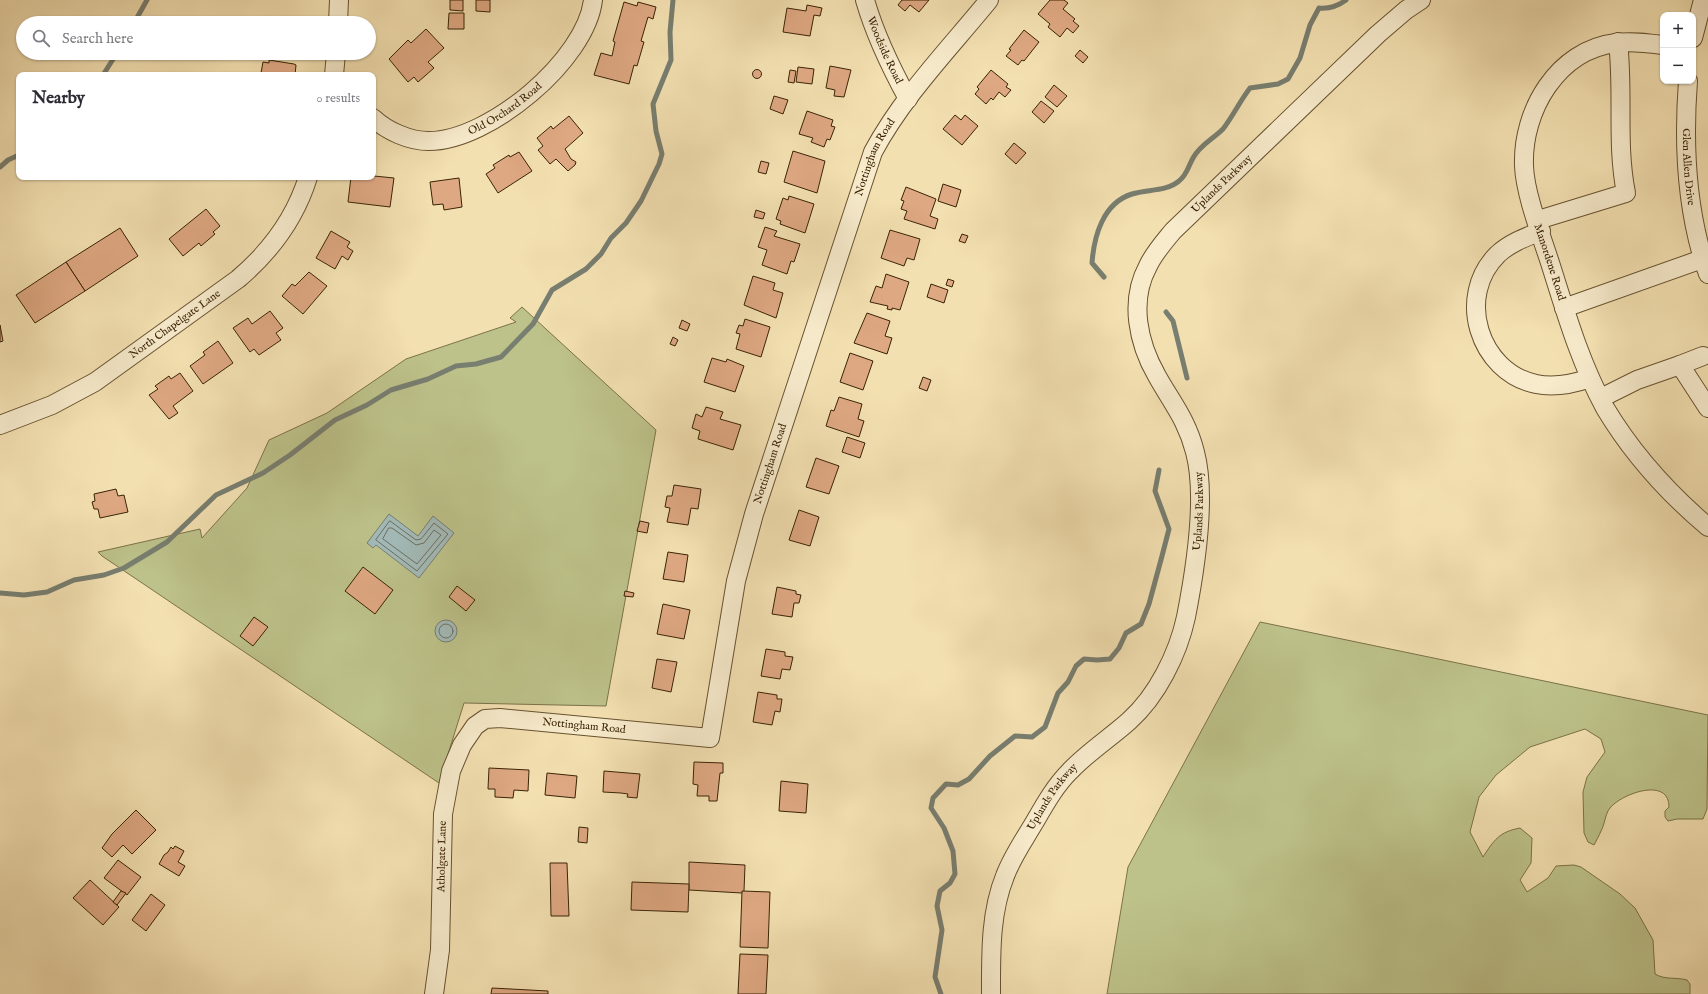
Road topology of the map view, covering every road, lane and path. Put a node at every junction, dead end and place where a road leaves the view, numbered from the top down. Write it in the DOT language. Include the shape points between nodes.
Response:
graph roads {
  1 [pos="339,0"];
  2 [pos="593,0"];
  3 [pos="864,0"];
  4 [pos="989,0"];
  5 [pos="1421,0"];
  6 [pos="1703,0"];
  7 [pos="338,16"];
  8 [pos="1696,27"];
  9 [pos="1618,42"];
  10 [pos="1660,45"];
  11 [pos="335,60"];
  12 [pos="334,72"];
  13 [pos="1688,84"];
  14 [pos="908,99"];
  15 [pos="376,121"];
  16 [pos="307,180"];
  17 [pos="1539,226"];
  18 [pos="1706,263"];
  19 [pos="1564,308"];
  20 [pos="1703,356"];
  21 [pos="1680,365"];
  22 [pos="1590,378"];
  23 [pos="1601,398"];
  24 [pos="1708,408"];
  25 [pos="0,425"];
  26 [pos="1708,527"];
  27 [pos="475,726"];
  28 [pos="434,994"];
  29 [pos="991,994"];
  1 -- 7 [label="street"];
  2 -- 15 [label="street, Old Orchard Road" via="585,29 543,83 527,97 479,127 453,137 428,141 402,135"];
  3 -- 14 [label="street, Woodside Road" via="886,59"];
  4 -- 14 [label="street, Nottingham Road"];
  5 -- 29 [label="street, Uplands Parkway" via="1378,34 1173,231 1147,267 1140,285 1137,308 1145,353 1180,412 1189,430 1196,454 1199,485 1198,521 1185,621 1170,662 1145,705 1087,755 1054,789 1018,850 1005,876 993,927"];
  6 -- 8 [label="street"];
  9 -- 10 [label="street, Manordene Road"];
  9 -- 17 [label="street, Manordene Road" via="1593,48 1569,63 1547,86 1534,109 1527,137 1524,166 1528,191"];
  9 -- 17 [label="street" via="1621,156 1626,193"];
  11 -- 12 [label="street"];
  13 -- 18 [label="street, Glen Allen Drive" via="1686,161 1694,219"];
  14 -- 27 [label="street, Nottingham Road" via="886,128 873,152 754,514 736,581 710,738 500,718 485,719"];
  16 -- 25 [label="street, North Chapelgate Lane" via="299,203 276,241 259,261 238,279 95,382 52,405"];
  17 -- 19 [label="street, Manordene Road"];
  17 -- 22 [label="street" via="1505,248 1489,264 1478,290 1475,305 1480,335 1498,364 1523,381 1561,386"];
  18 -- 19 [label="street"];
  19 -- 22 [label="street, Manordene Road"];
  20 -- 21 [label="street"];
  21 -- 23 [label="street" via="1637,380"];
  21 -- 24 [label="street"];
  22 -- 23 [label="street, Manordene Road"];
  23 -- 26 [label="street, Manordene Road" via="1618,428 1649,470"];
  27 -- 28 [label="street, Atholgate Lane" via="462,745 451,771 443,814 440,950"];
}
